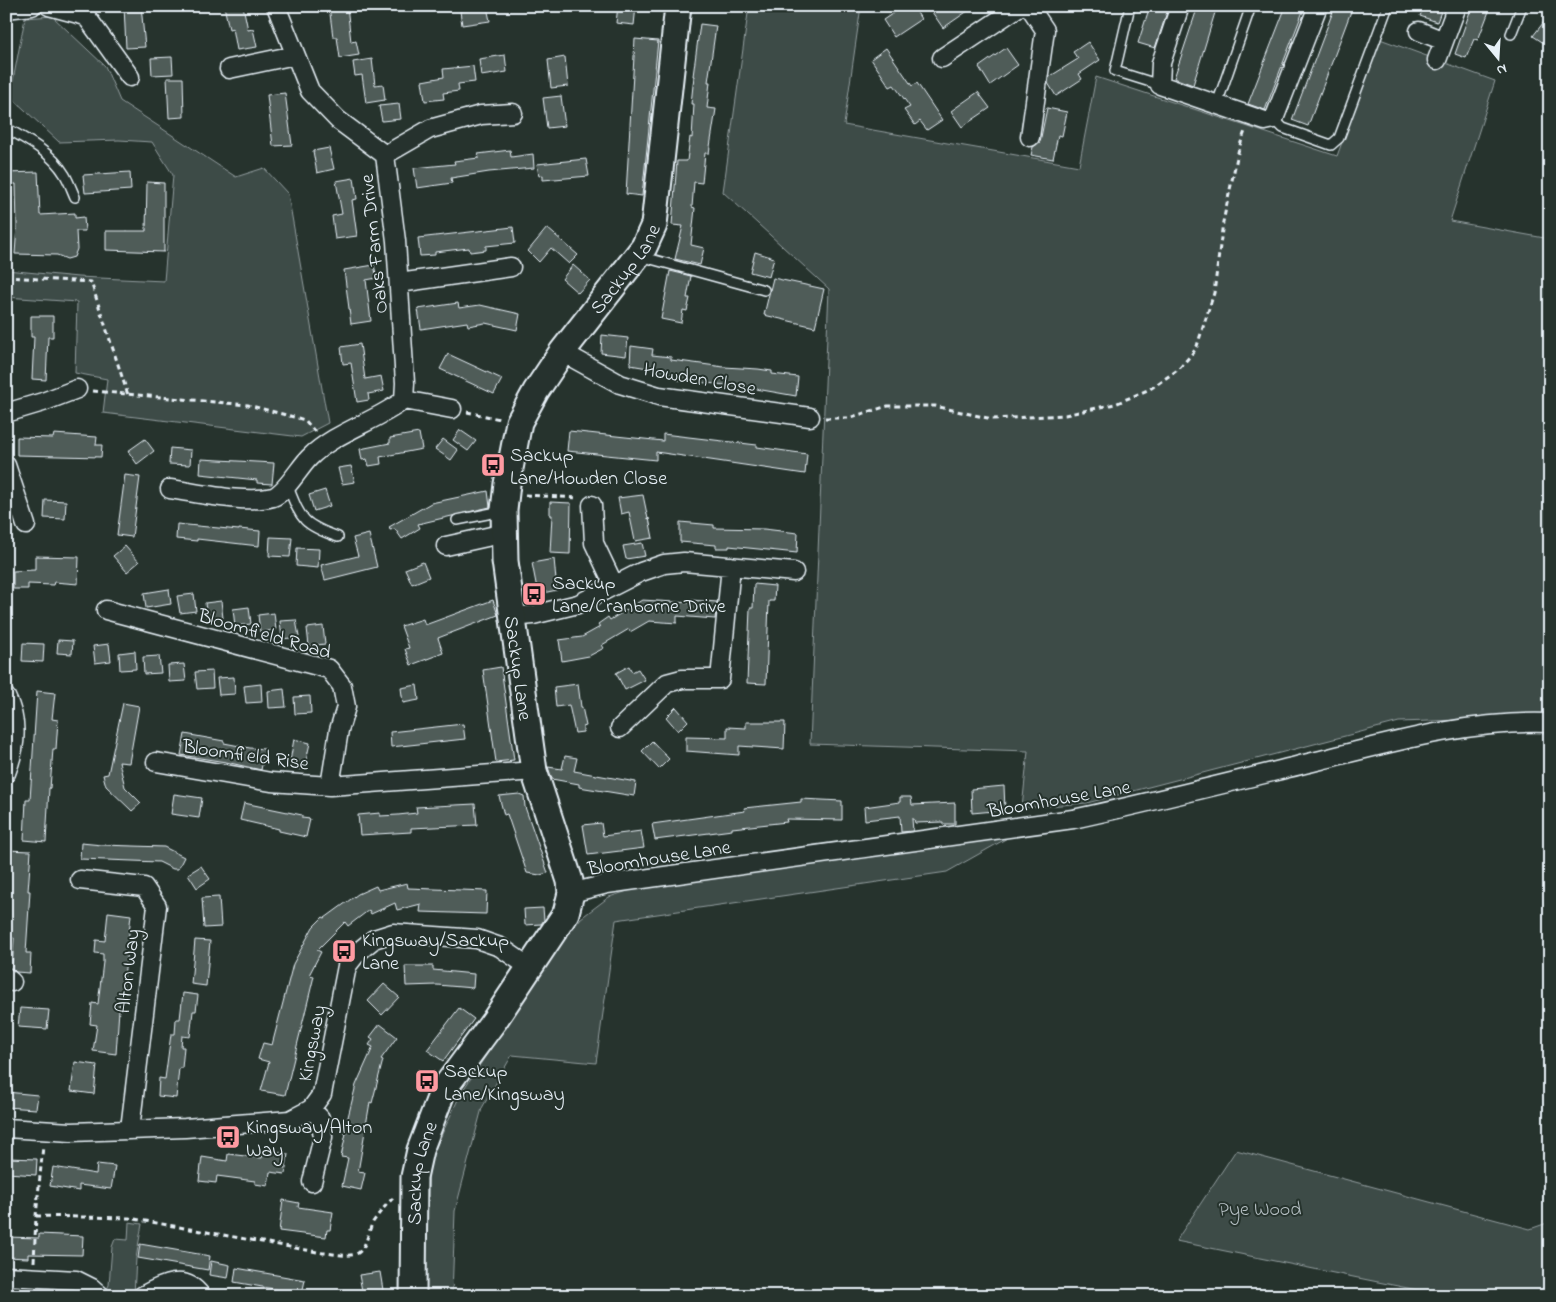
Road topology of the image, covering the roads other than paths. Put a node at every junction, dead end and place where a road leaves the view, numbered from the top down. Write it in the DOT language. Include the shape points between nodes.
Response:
graph roads {
  1 [pos="32,6"];
  2 [pos="49,6"];
  3 [pos="276,6"];
  4 [pos="678,6"];
  5 [pos="1020,6"];
  6 [pos="1029,6"];
  7 [pos="1130,6"];
  8 [pos="1180,6"];
  9 [pos="1251,6"];
  10 [pos="1318,6"];
  11 [pos="1377,6"];
  12 [pos="1457,6"];
  13 [pos="1522,6"];
  14 [pos="1388,8"];
  15 [pos="6,9"];
  16 [pos="1419,32"];
  17 [pos="1511,34"];
  18 [pos="1444,41"];
  19 [pos="295,55"];
  20 [pos="942,58"];
  21 [pos="1437,60"];
  22 [pos="229,70"];
  23 [pos="130,77"];
  24 [pos="1160,85"];
  25 [pos="1217,104"];
  26 [pos="513,113"];
  27 [pos="1274,119"];
  28 [pos="6,128"];
  29 [pos="1030,137"];
  30 [pos="385,155"];
  31 [pos="75,197"];
  32 [pos="638,255"];
  33 [pos="512,267"];
  34 [pos="399,283"];
  35 [pos="764,290"];
  36 [pos="562,352"];
  37 [pos="77,389"];
  38 [pos="404,400"];
  39 [pos="452,409"];
  40 [pos="6,413"];
  41 [pos="810,417"];
  42 [pos="6,465"];
  43 [pos="287,484"];
  44 [pos="170,489"];
  45 [pos="592,505"];
  46 [pos="505,513"];
  47 [pos="457,520"];
  48 [pos="26,525"];
  49 [pos="338,537"];
  50 [pos="446,546"];
  51 [pos="731,566"];
  52 [pos="794,572"];
  53 [pos="614,585"];
  54 [pos="106,610"];
  55 [pos="512,617"];
  56 [pos="6,697"];
  57 [pos="1550,723"];
  58 [pos="620,728"];
  59 [pos="156,762"];
  60 [pos="534,771"];
  61 [pos="6,773"];
  62 [pos="330,786"];
  63 [pos="80,880"];
  64 [pos="571,893"];
  65 [pos="529,967"];
  66 [pos="311,1109"];
  67 [pos="6,1128"];
  68 [pos="130,1129"];
  69 [pos="312,1182"];
  70 [pos="6,1276"];
  71 [pos="101,1296"];
  72 [pos="142,1296"];
  73 [pos="200,1296"];
  74 [pos="413,1296"];
  1 -- 15 [label="street"];
  2 -- 23 [label="street" via="86,16"];
  3 -- 19 [label="street, Oaks Farm Drive"];
  4 -- 32 [label="street, Sackup Lane" via="654,225"];
  5 -- 20 [label="street"];
  6 -- 29 [label="street" via="1044,30"];
  7 -- 24 [label="lane" via="1122,53 1115,71"];
  8 -- 24 [label="street" via="1156,61"];
  9 -- 25 [label="lane"];
  10 -- 27 [label="street"];
  11 -- 14 [label="lane"];
  12 -- 18 [label="street"];
  13 -- 17 [label="lane"];
  14 -- 27 [label="lane" via="1339,138 1331,144 1283,128"];
  16 -- 18 [label="street"];
  18 -- 21 [label="street"];
  19 -- 22 [label="street"];
  19 -- 30 [label="street, Oaks Farm Drive" via="310,91 338,120"];
  24 -- 25 [label="street"];
  25 -- 27 [label="street" via="1265,121"];
  26 -- 30 [label="street" via="481,115 430,129"];
  28 -- 31 [label="lane" via="43,150 65,175"];
  30 -- 34 [label="street, Oaks Farm Drive"];
  32 -- 35 [label="lane"];
  32 -- 36 [label="street, Sackup Lane"];
  33 -- 34 [label="street"];
  34 -- 38 [label="street, Oaks Farm Drive"];
  36 -- 41 [label="street, Howden Close" via="620,384 659,396"];
  36 -- 46 [label="street, Sackup Lane" via="519,422"];
  37 -- 40 [label="street"];
  38 -- 39 [label="street"];
  38 -- 43 [label="street" via="330,442 309,458"];
  42 -- 48 [label="street"];
  43 -- 44 [label="street" via="276,496 255,500"];
  43 -- 49 [label="lane" via="299,513 308,524"];
  45 -- 53 [label="street" via="594,543"];
  46 -- 47 [label="lane"];
  46 -- 50 [label="street"];
  46 -- 55 [label="street, Sackup Lane" via="505,561"];
  51 -- 52 [label="street"];
  51 -- 53 [label="street" via="684,562 664,564"];
  51 -- 58 [label="street" via="720,679 682,679 667,683"];
  53 -- 55 [label="street" via="578,604"];
  54 -- 62 [label="street, Bloomfield Road" via="329,669 342,686 346,707"];
  55 -- 60 [label="street, Sackup Lane"];
  56 -- 61 [label="street" via="16,737"];
  57 -- 64 [label="street, Bloomhouse Lane" via="1453,729 1073,819 607,884"];
  59 -- 62 [label="street, Bloomfield Rise" via="271,782"];
  60 -- 62 [label="street"];
  60 -- 64 [label="street, Sackup Lane" via="570,881"];
  63 -- 68 [label="street, Alton Way" via="144,887 157,906"];
  64 -- 65 [label="street, Sackup Lane" via="566,913"];
  65 -- 66 [label="street, Kingsway" via="500,947 477,939 393,933 374,939 358,952 348,966 322,1094"];
  65 -- 74 [label="street, Sackup Lane" via="443,1090 420,1150 414,1182"];
  66 -- 68 [label="street, Kingsway" via="290,1120"];
  66 -- 69 [label="street" via="320,1118 323,1137"];
  67 -- 68 [label="street, Kingsway" via="71,1132"];
  70 -- 71 [label="street" via="76,1280"];
  72 -- 73 [label="street" via="173,1283 186,1283 196,1288"];
}
